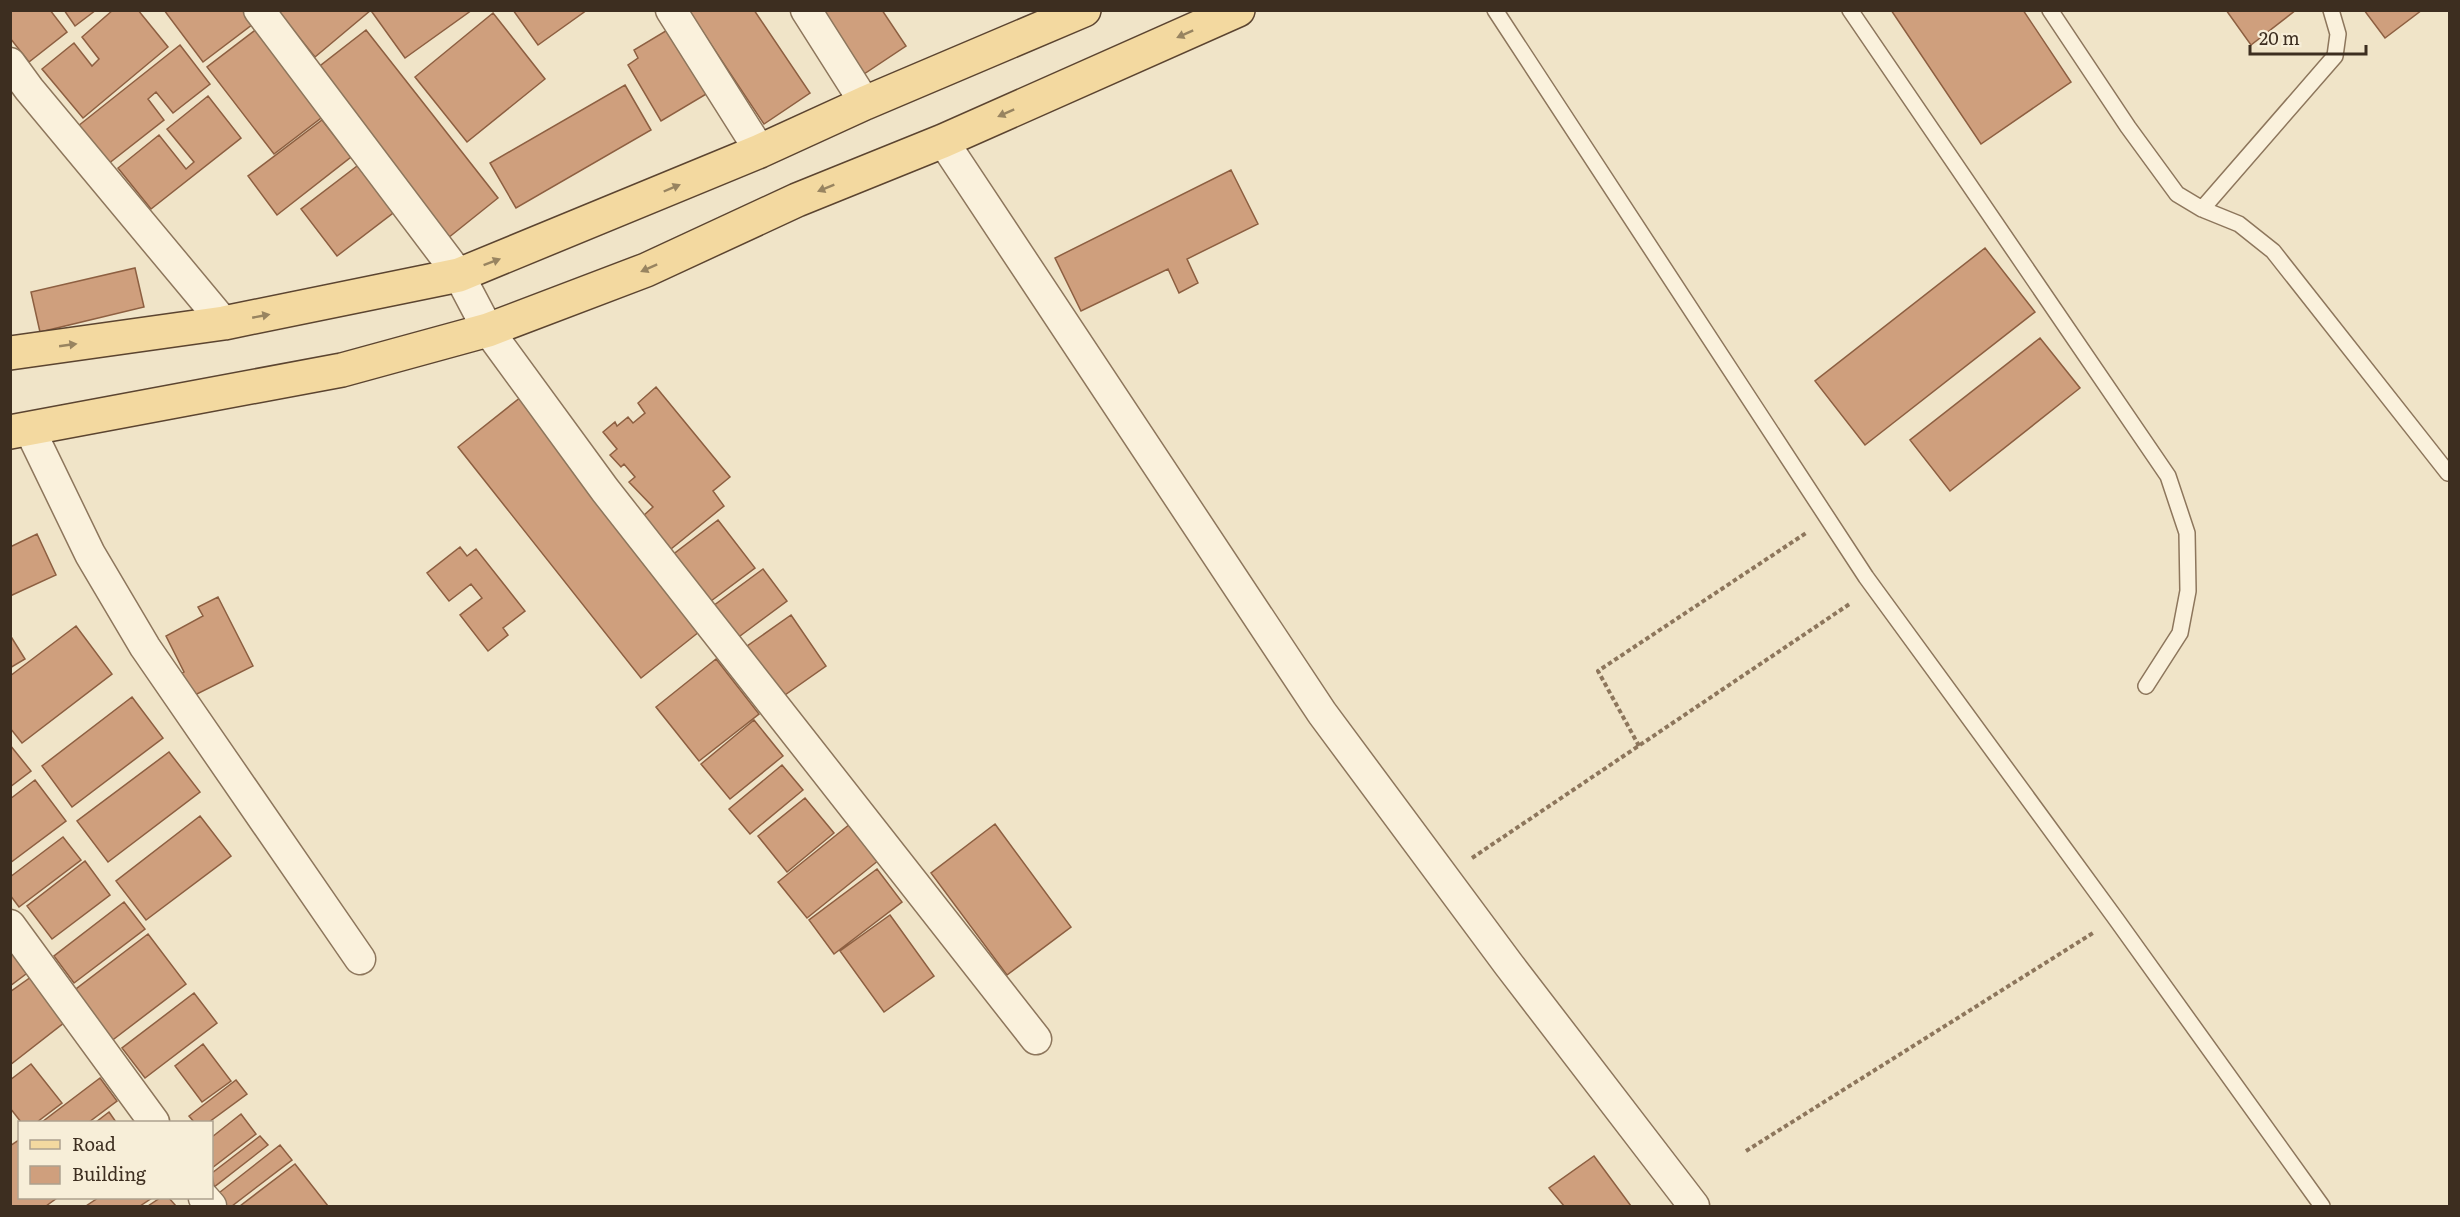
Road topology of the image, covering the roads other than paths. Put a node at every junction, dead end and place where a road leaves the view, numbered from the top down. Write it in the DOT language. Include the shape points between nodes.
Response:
graph roads {
  1 [pos="258,10"];
  2 [pos="671,10"];
  3 [pos="806,10"];
  4 [pos="1084,10"];
  5 [pos="1238,10"];
  6 [pos="1495,10"];
  7 [pos="1850,10"];
  8 [pos="2050,10"];
  9 [pos="2331,10"];
  10 [pos="10,63"];
  11 [pos="865,104"];
  12 [pos="943,141"];
  13 [pos="760,151"];
  14 [pos="2202,209"];
  15 [pos="459,275"];
  16 [pos="224,323"];
  17 [pos="488,330"];
  18 [pos="10,353"];
  19 [pos="20,430"];
  20 [pos="2448,473"];
  21 [pos="2146,686"];
  22 [pos="10,925"];
  23 [pos="360,959"];
  24 [pos="1036,1039"];
  25 [pos="153,1121"];
  26 [pos="1694,1206"];
  27 [pos="2322,1206"];
  1 -- 15 [label="street"];
  2 -- 13 [label="street"];
  3 -- 11 [label="street"];
  4 -- 11 [label="main road"];
  5 -- 12 [label="main road, one-way"];
  6 -- 27 [label="lane" via="1874,588"];
  7 -- 21 [label="lane" via="2168,476 2187,533 2188,591 2180,633"];
  8 -- 14 [label="lane" via="2177,194"];
  9 -- 14 [label="lane" via="2338,34 2335,56"];
  10 -- 16 [label="street"];
  11 -- 13 [label="main road"];
  12 -- 17 [label="main road, one-way" via="797,200 645,270"];
  12 -- 26 [label="street" via="1322,713"];
  15 -- 13 [label="main road, one-way"];
  14 -- 20 [label="lane" via="2239,224 2273,251"];
  16 -- 15 [label="main road, one-way"];
  15 -- 17 [label="street"];
  18 -- 16 [label="main road, one-way"];
  17 -- 19 [label="main road" via="342,370"];
  17 -- 24 [label="street" via="605,490"];
  19 -- 23 [label="street" via="145,647"];
  22 -- 25 [label="street"];
}
